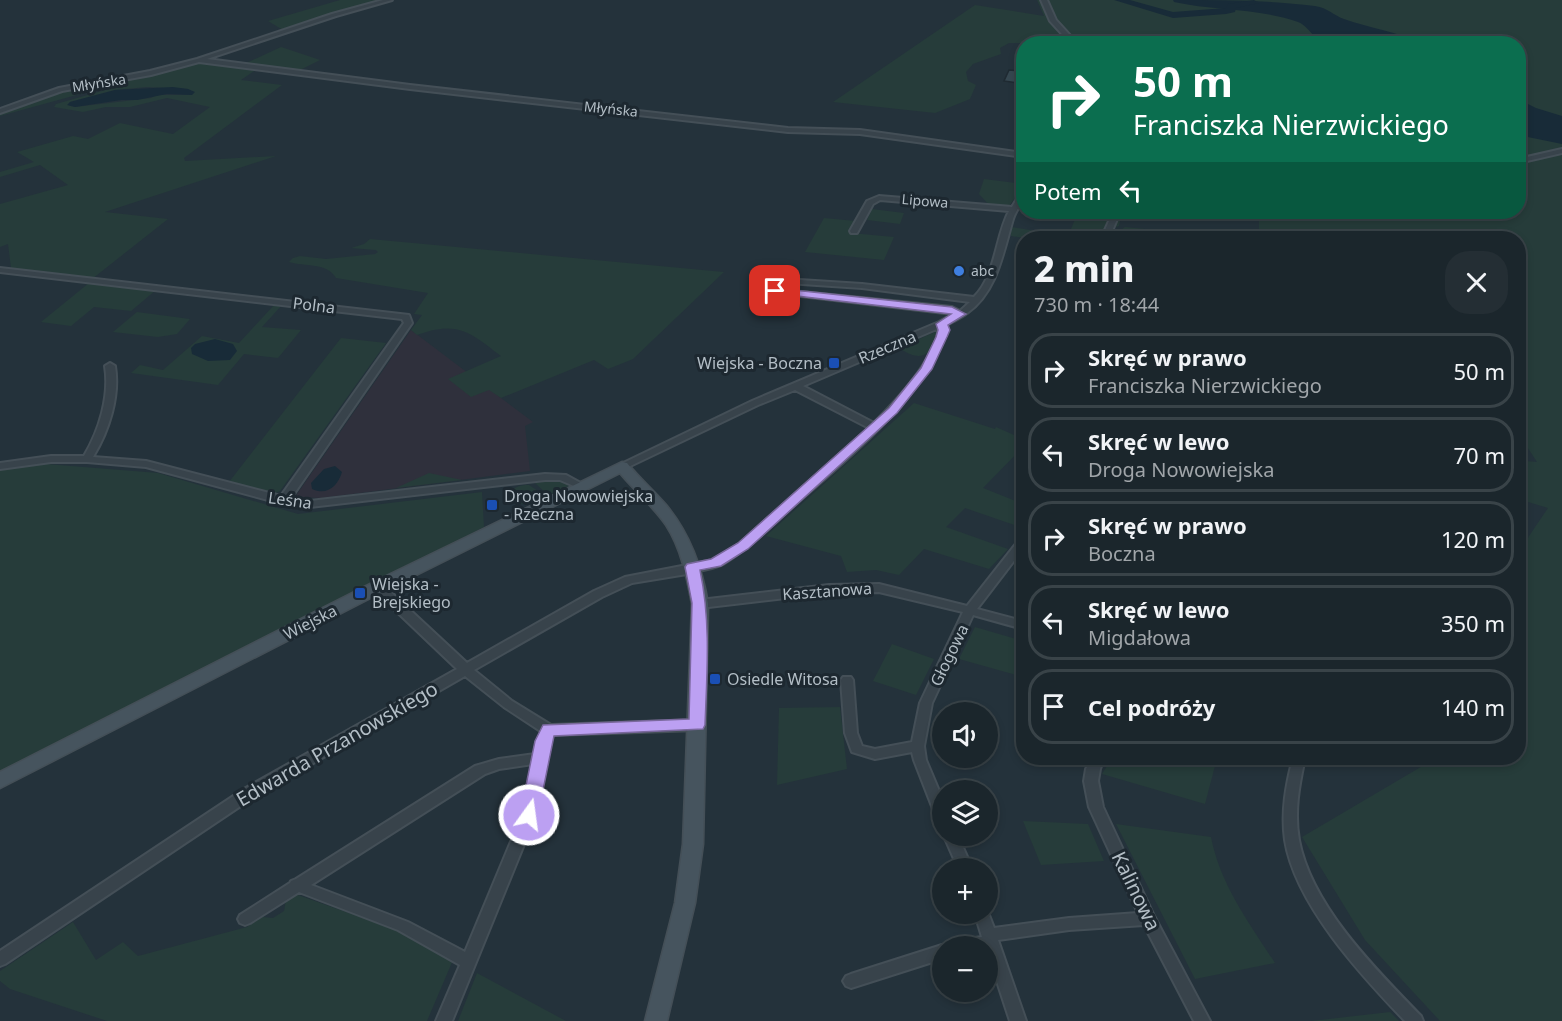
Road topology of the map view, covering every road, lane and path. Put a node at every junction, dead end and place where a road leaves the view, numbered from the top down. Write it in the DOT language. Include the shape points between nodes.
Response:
graph roads {
  1 [pos="389,0"];
  2 [pos="1044,0"];
  3 [pos="1067,36"];
  4 [pos="199,60"];
  5 [pos="0,111"];
  6 [pos="1562,151"];
  7 [pos="1016,154"];
  8 [pos="1526,159"];
  9 [pos="1016,205"];
  10 [pos="1013,209"];
  11 [pos="854,231"];
  12 [pos="0,270"];
  13 [pos="787,281"];
  14 [pos="775,291"];
  15 [pos="977,300"];
  16 [pos="960,314"];
  17 [pos="942,324"];
  18 [pos="110,366"];
  19 [pos="795,386"];
  20 [pos="874,427"];
  21 [pos="87,459"];
  22 [pos="0,466"];
  23 [pos="622,466"];
  24 [pos="581,486"];
  25 [pos="283,501"];
  26 [pos="1016,551"];
  27 [pos="693,568"];
  28 [pos="378,587"];
  29 [pos="700,603"];
  30 [pos="970,610"];
  31 [pos="1016,623"];
  32 [pos="466,670"];
  33 [pos="847,680"];
  34 [pos="697,725"];
  35 [pos="549,730"];
  36 [pos="918,746"];
  37 [pos="540,758"];
  38 [pos="1095,765"];
  39 [pos="1298,765"];
  40 [pos="0,781"];
  41 [pos="932,789"];
  42 [pos="296,885"];
  43 [pos="245,919"];
  44 [pos="1148,919"];
  45 [pos="998,938"];
  46 [pos="932,955"];
  47 [pos="0,959"];
  48 [pos="998,960"];
  49 [pos="469,962"];
  50 [pos="851,981"];
  51 [pos="444,1021"];
  52 [pos="656,1021"];
  53 [pos="1018,1021"];
  54 [pos="1202,1021"];
  55 [pos="1415,1021"];
  1 -- 4 [label="street, Młyńska"];
  2 -- 3 [label="street" via="1053,21"];
  4 -- 5 [label="street, Młyńska" via="128,78 61,89"];
  4 -- 7 [label="street, Młyńska" via="788,130 860,132"];
  6 -- 8 [label="street"];
  9 -- 10 [label="street, Rzeczna"];
  10 -- 11 [label="street, Lipowa" via="879,198 870,203"];
  10 -- 15 [label="street, Rzeczna" via="991,278"];
  12 -- 25 [label="street, Polna" via="406,317 408,323 391,349"];
  13 -- 15 [label="street"];
  14 -- 16 [label="street"];
  15 -- 16 [label="street, Rzeczna"];
  16 -- 17 [label="street, Rzeczna"];
  17 -- 19 [label="street, Rzeczna"];
  17 -- 20 [label="street, Edwarda Przanowskiego" via="942,337 922,376"];
  18 -- 21 [label="street" via="106,414"];
  19 -- 20 [label="street"];
  19 -- 23 [label="street, Rzeczna"];
  20 -- 27 [label="street, Edwarda Przanowskiego" via="743,546 716,562"];
  21 -- 22 [label="street, Leśna"];
  21 -- 25 [label="street, Leśna" via="146,465"];
  23 -- 24 [label="street, Wiejska"];
  23 -- 27 [label="street" via="665,513"];
  24 -- 25 [label="street, Leśna" via="562,477 545,477 331,503"];
  24 -- 28 [label="street, Wiejska"];
  26 -- 30 [label="street, Głogowa"];
  27 -- 29 [label="street"];
  27 -- 32 [label="street, Edwarda Przanowskiego" via="620,584"];
  28 -- 32 [label="street"];
  28 -- 40 [label="street, Wiejska"];
  29 -- 30 [label="street, Kasztanowa" via="858,587 898,591"];
  29 -- 34 [label="street"];
  30 -- 31 [label="street, Kasztanowa"];
  30 -- 36 [label="street, Głogowa" via="926,704"];
  32 -- 35 [label="street"];
  32 -- 47 [label="street, Edwarda Przanowskiego" via="249,793"];
  33 -- 36 [label="street" via="851,733 857,748 874,754"];
  34 -- 35 [label="street"];
  34 -- 52 [label="street" via="689,874"];
  35 -- 37 [label="street"];
  36 -- 41 [label="street"];
  37 -- 42 [label="street" via="480,770"];
  37 -- 49 [label="street" via="529,815"];
  38 -- 44 [label="street, Kalinowa" via="1091,781 1094,800"];
  39 -- 55 [label="street" via="1290,814 1298,863 1326,919"];
  42 -- 43 [label="street"];
  42 -- 49 [label="street" via="403,926"];
  44 -- 45 [label="street" via="1069,924"];
  44 -- 54 [label="street, Kalinowa"];
  46 -- 50 [label="street"];
  48 -- 53 [label="street"];
  49 -- 51 [label="street"];
}
